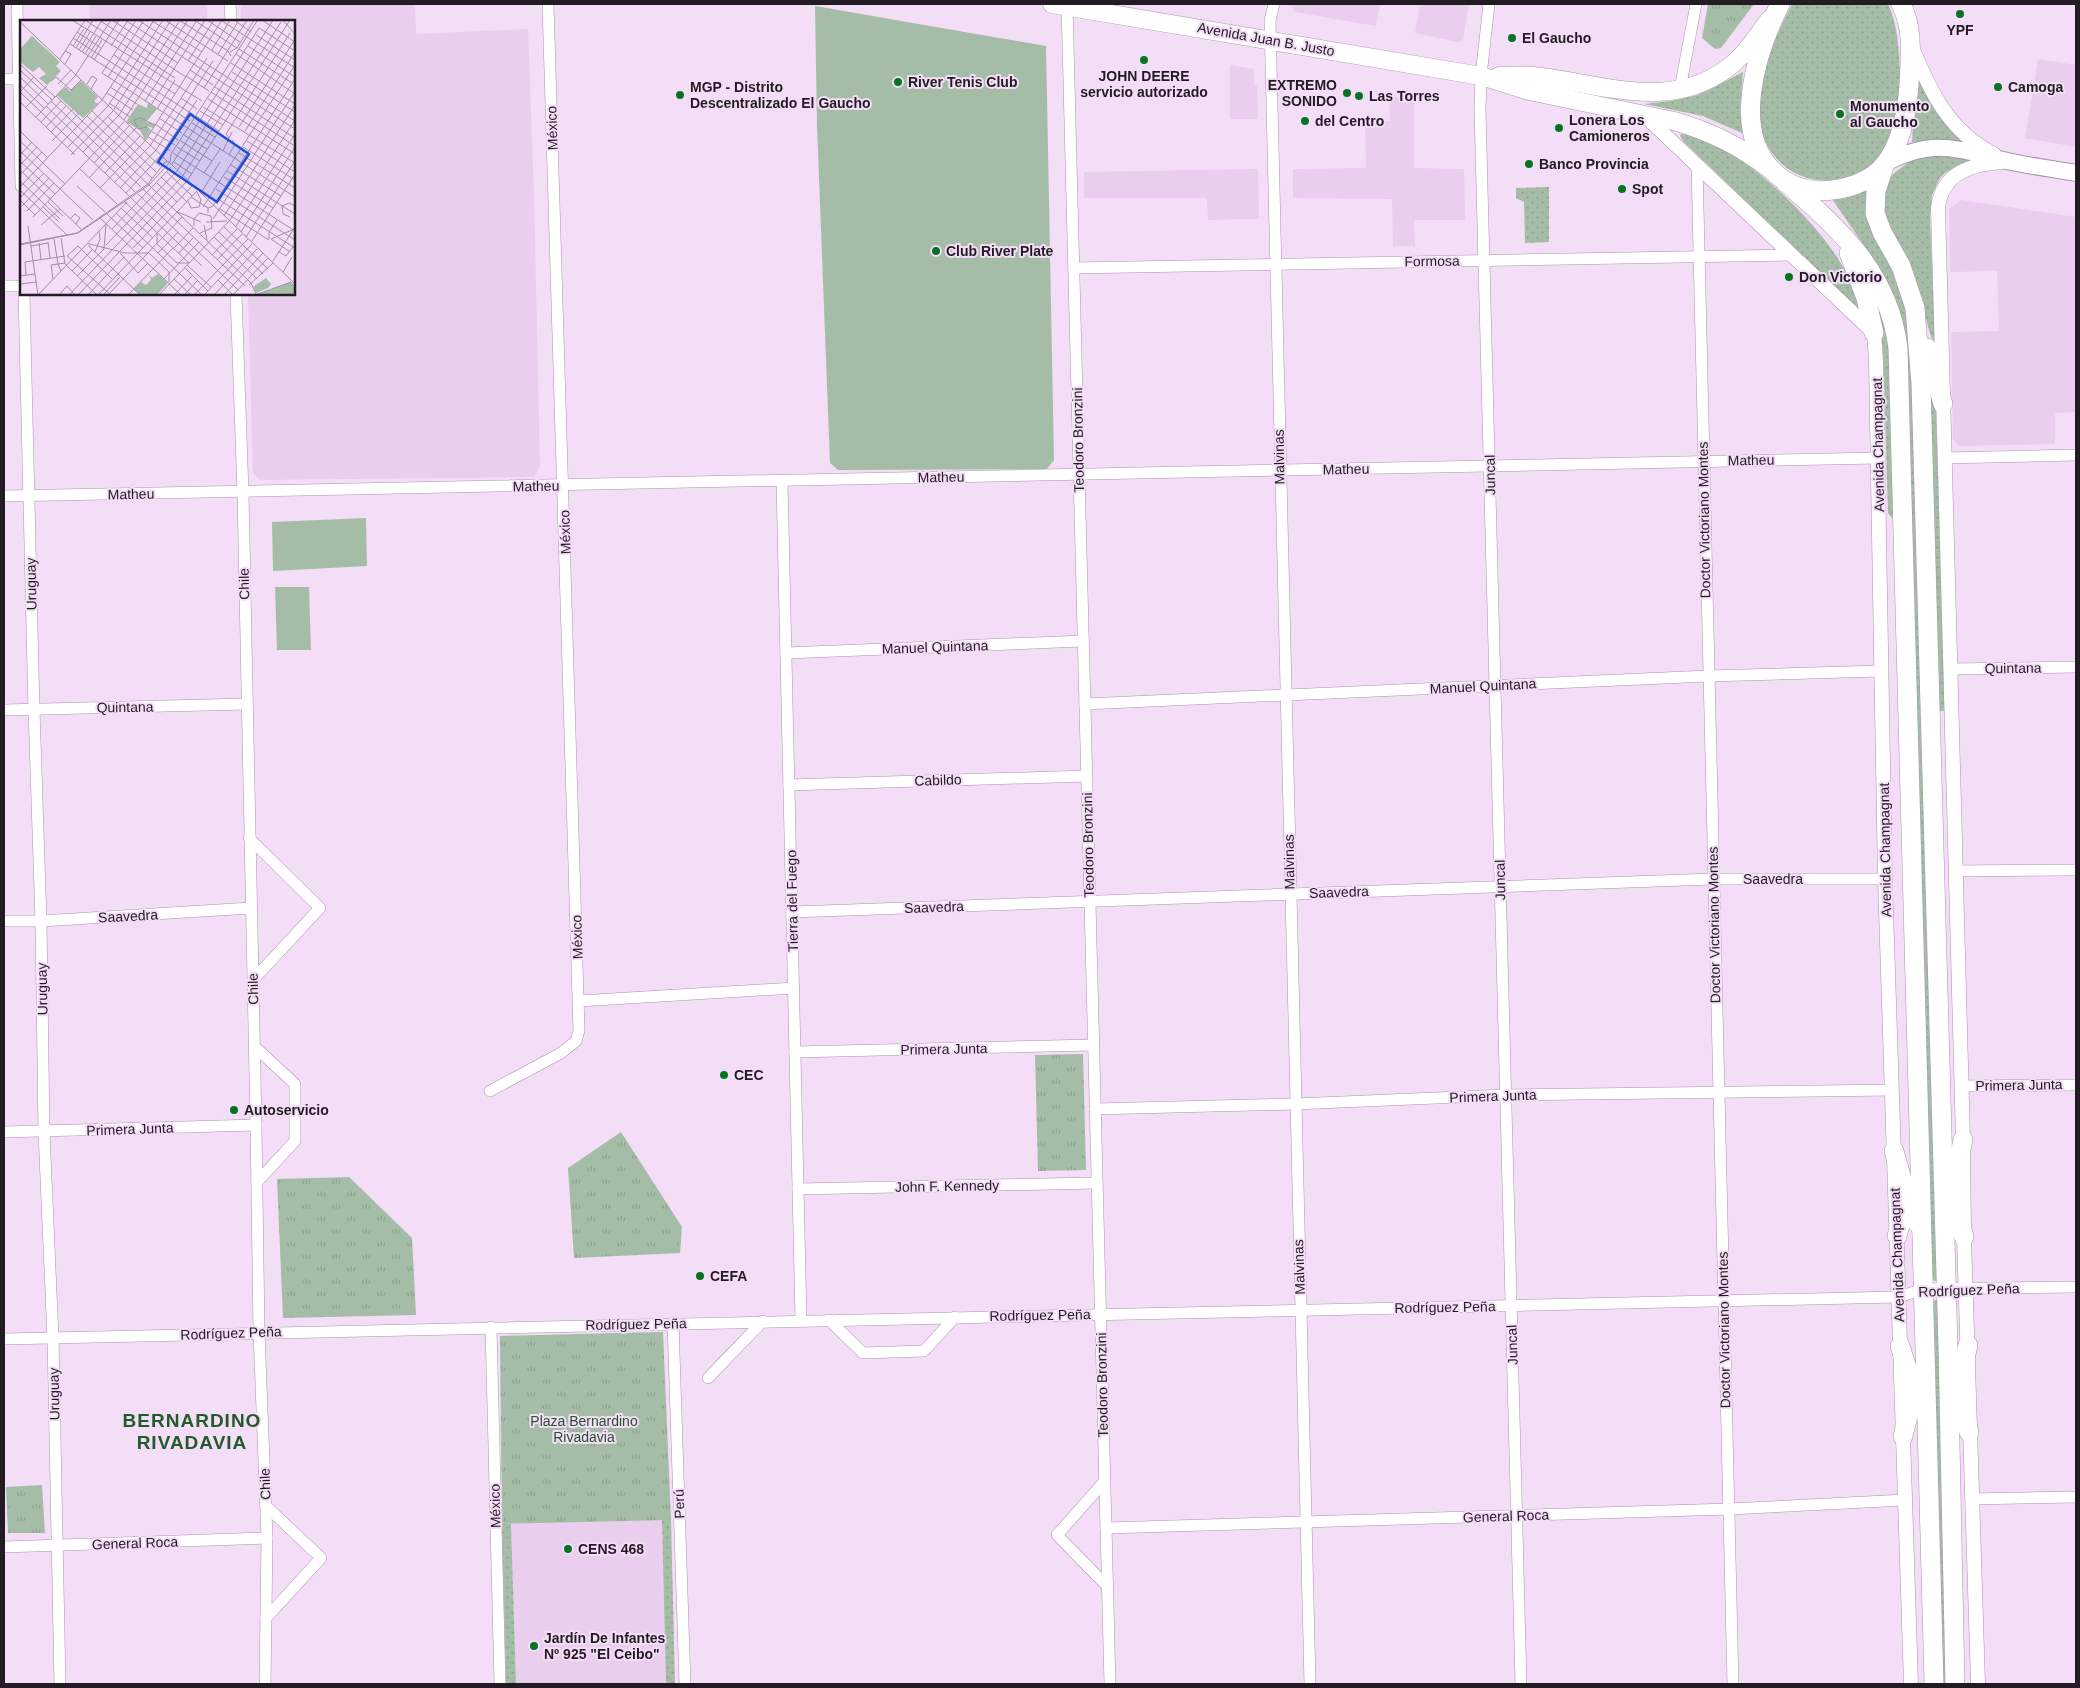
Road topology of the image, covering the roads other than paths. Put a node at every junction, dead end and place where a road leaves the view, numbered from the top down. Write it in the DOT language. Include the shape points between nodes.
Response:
graph roads {
  1 [pos="17,4"];
  2 [pos="230,4"];
  3 [pos="548,4"];
  4 [pos="1274,4"];
  5 [pos="1489,4"];
  6 [pos="1696,4"];
  7 [pos="1901,4"];
  8 [pos="1910,4"];
  9 [pos="1062,5"];
  10 [pos="1779,5"];
  11 [pos="231,20"];
  12 [pos="1910,36"];
  13 [pos="1270,40"];
  14 [pos="1481,76"];
  15 [pos="4,79"];
  16 [pos="19,79"];
  17 [pos="1680,89"];
  18 [pos="1644,115"];
  19 [pos="20,132"];
  20 [pos="2008,161"];
  21 [pos="1886,164"];
  22 [pos="1697,166"];
  23 [pos="1770,170"];
  24 [pos="2076,173"];
  25 [pos="1785,182"];
  26 [pos="1840,231"];
  27 [pos="1790,255"];
  28 [pos="1698,256"];
  29 [pos="1484,260"];
  30 [pos="1275,264"];
  31 [pos="1074,268"];
  32 [pos="4,286"];
  33 [pos="20,286"];
  34 [pos="24,295"];
  35 [pos="236,295"];
  36 [pos="1915,308"];
  37 [pos="1874,333"];
  38 [pos="1943,404"];
  39 [pos="2076,455"];
  40 [pos="1878,458"];
  41 [pos="1945,458"];
  42 [pos="1703,461"];
  43 [pos="1490,466"];
  44 [pos="1280,470"];
  45 [pos="1079,474"];
  46 [pos="782,481"];
  47 [pos="564,486"];
  48 [pos="243,492"];
  49 [pos="4,496"];
  50 [pos="29,496"];
  51 [pos="1083,641"];
  52 [pos="786,653"];
  53 [pos="2076,667"];
  54 [pos="1951,669"];
  55 [pos="1881,671"];
  56 [pos="1708,676"];
  57 [pos="1495,685"];
  58 [pos="1285,694"];
  59 [pos="246,704"];
  60 [pos="1085,704"];
  61 [pos="4,710"];
  62 [pos="34,710"];
  63 [pos="1086,776"];
  64 [pos="789,784"];
  65 [pos="249,838"];
  66 [pos="2076,870"];
  67 [pos="1955,871"];
  68 [pos="1713,879"];
  69 [pos="1885,879"];
  70 [pos="1500,886"];
  71 [pos="1290,894"];
  72 [pos="1090,901"];
  73 [pos="251,908"];
  74 [pos="792,912"];
  75 [pos="4,921"];
  76 [pos="42,921"];
  77 [pos="253,980"];
  78 [pos="794,988"];
  79 [pos="579,1001"];
  80 [pos="1093,1046"];
  81 [pos="255,1047"];
  82 [pos="796,1052"];
  83 [pos="2076,1084"];
  84 [pos="1961,1086"];
  85 [pos="1892,1090"];
  86 [pos="490,1091"];
  87 [pos="1719,1093"];
  88 [pos="1506,1095"];
  89 [pos="1295,1104"];
  90 [pos="1095,1109"];
  91 [pos="256,1124"];
  92 [pos="4,1132"];
  93 [pos="44,1132"];
  94 [pos="1963,1140"];
  95 [pos="1942,1150"];
  96 [pos="1894,1151"];
  97 [pos="1921,1153"];
  98 [pos="257,1182"];
  99 [pos="1097,1183"];
  100 [pos="798,1189"];
  101 [pos="1951,1190"];
  102 [pos="1907,1198"];
  103 [pos="1897,1236"];
  104 [pos="1944,1236"];
  105 [pos="1922,1237"];
  106 [pos="1964,1237"];
  107 [pos="2076,1287"];
  108 [pos="1945,1289"];
  109 [pos="1966,1289"];
  110 [pos="1924,1290"];
  111 [pos="1898,1297"];
  112 [pos="1724,1300"];
  113 [pos="1511,1305"];
  114 [pos="1300,1310"];
  115 [pos="1100,1314"];
  116 [pos="955,1317"];
  117 [pos="801,1320"];
  118 [pos="829,1320"];
  119 [pos="763,1321"];
  120 [pos="673,1323"];
  121 [pos="491,1327"];
  122 [pos="259,1332"];
  123 [pos="53,1338"];
  124 [pos="4,1339"];
  125 [pos="1968,1345"];
  126 [pos="1900,1346"];
  127 [pos="1924,1347"];
  128 [pos="1948,1347"];
  129 [pos="708,1378"];
  130 [pos="1914,1390"];
  131 [pos="1958,1391"];
  132 [pos="1970,1432"];
  133 [pos="1928,1434"];
  134 [pos="1948,1434"];
  135 [pos="1903,1436"];
  136 [pos="1104,1482"];
  137 [pos="2076,1497"];
  138 [pos="1971,1499"];
  139 [pos="1905,1500"];
  140 [pos="266,1506"];
  141 [pos="1729,1509"];
  142 [pos="1517,1515"];
  143 [pos="1306,1522"];
  144 [pos="1106,1528"];
  145 [pos="267,1538"];
  146 [pos="57,1545"];
  147 [pos="4,1547"];
  148 [pos="1107,1586"];
  149 [pos="266,1618"];
  150 [pos="1107,1682"];
  151 [pos="60,1684"];
  152 [pos="265,1684"];
  153 [pos="500,1684"];
  154 [pos="685,1684"];
  155 [pos="1310,1684"];
  156 [pos="1521,1684"];
  157 [pos="1733,1684"];
  158 [pos="1911,1684"];
  159 [pos="1934,1684"];
  160 [pos="1955,1684"];
  161 [pos="1978,1684"];
  1 -- 16 [label="street"];
  2 -- 11 [label="street"];
  3 -- 47 [label="street, México"];
  4 -- 13 [label="street, Malvinas"];
  5 -- 14 [label="street, Juncal"];
  6 -- 17 [label="street"];
  7 -- 12 [label="highway"];
  8 -- 12 [label="highway"];
  9 -- 13 [label="main road, Avenida Juan B. Justo"];
  9 -- 31 [label="street, Teodoro Bronzini"];
  10 -- 17 [label="main road, Avenida Juan B. Justo" via="1735,63 1709,79"];
  10 -- 23 [label="highway" via="1755,70 1750,109 1753,135"];
  12 -- 20 [label="street" via="1929,87 1948,118 1982,148"];
  12 -- 21 [label="highway" via="1904,121"];
  13 -- 14 [label="main road, Avenida Juan B. Justo"];
  13 -- 30 [label="street, Malvinas"];
  14 -- 17 [label="main road, Avenida Juan B. Justo" via="1532,76 1639,93"];
  14 -- 18 [label="main road, Avenida Juan B. Justo" via="1529,91"];
  14 -- 29 [label="street, Juncal"];
  15 -- 16 [label="street"];
  16 -- 19 [label="street"];
  18 -- 22 [label="street"];
  18 -- 23 [label="main road, Avenida Juan B. Justo" via="1714,134"];
  20 -- 21 [label="main road" via="1938,146 1911,151"];
  20 -- 24 [label="main road"];
  20 -- 38 [label="street" via="1984,164 1957,174 1939,199"];
  21 -- 25 [label="highway" via="1860,183 1835,190 1810,190"];
  21 -- 36 [label="highway" via="1876,191 1875,213 1901,266"];
  22 -- 27 [label="street"];
  22 -- 28 [label="street, Doctor Victoriano Montes"];
  23 -- 25 [label="highway, Avenida Champagnat"];
  25 -- 26 [label="highway, Avenida Champagnat"];
  26 -- 37 [label="highway" via="1866,298"];
  26 -- 97 [label="highway, Avenida Champagnat" via="1860,256 1886,299 1898,348"];
  27 -- 28 [label="street, Formosa"];
  27 -- 37 [label="street"];
  28 -- 29 [label="street, Formosa"];
  28 -- 42 [label="street, Doctor Victoriano Montes"];
  29 -- 30 [label="street, Formosa"];
  29 -- 43 [label="street, Juncal"];
  30 -- 31 [label="street, Formosa"];
  30 -- 44 [label="street, Malvinas"];
  31 -- 45 [label="street, Teodoro Bronzini"];
  32 -- 33 [label="street"];
  34 -- 50 [label="street, Uruguay"];
  35 -- 48 [label="street, Chile"];
  36 -- 38 [label="highway"];
  36 -- 95 [label="highway" via="1922,409"];
  37 -- 40 [label="street, Avenida Champagnat"];
  38 -- 41 [label="street"];
  39 -- 41 [label="street"];
  40 -- 42 [label="street, Matheu"];
  40 -- 55 [label="street, Avenida Champagnat"];
  41 -- 54 [label="street"];
  42 -- 43 [label="street, Matheu"];
  42 -- 56 [label="street, Doctor Victoriano Montes"];
  43 -- 44 [label="street, Matheu"];
  43 -- 57 [label="street, Juncal"];
  44 -- 45 [label="street, Matheu"];
  44 -- 58 [label="street, Malvinas"];
  45 -- 46 [label="street, Matheu"];
  45 -- 51 [label="street, Teodoro Bronzini"];
  46 -- 47 [label="street, Matheu"];
  46 -- 52 [label="street, Tierra del Fuego"];
  47 -- 48 [label="street, Matheu"];
  47 -- 79 [label="street, México"];
  48 -- 50 [label="street, Matheu"];
  48 -- 59 [label="street, Chile"];
  49 -- 50 [label="street, Matheu"];
  50 -- 62 [label="street, Uruguay"];
  51 -- 52 [label="street, Manuel Quintana"];
  51 -- 60 [label="street, Teodoro Bronzini"];
  52 -- 64 [label="street, Tierra del Fuego"];
  53 -- 54 [label="street, Quintana"];
  54 -- 67 [label="street"];
  55 -- 56 [label="street, Manuel Quintana"];
  55 -- 69 [label="street, Avenida Champagnat"];
  56 -- 57 [label="street, Manuel Quintana"];
  56 -- 68 [label="street, Doctor Victoriano Montes"];
  57 -- 58 [label="street, Manuel Quintana"];
  57 -- 70 [label="street, Juncal"];
  58 -- 60 [label="street, Manuel Quintana"];
  58 -- 71 [label="street, Malvinas"];
  59 -- 62 [label="street, Quintana"];
  59 -- 65 [label="street, Chile"];
  60 -- 63 [label="street, Teodoro Bronzini"];
  61 -- 62 [label="street, Quintana"];
  62 -- 76 [label="street, Uruguay"];
  63 -- 64 [label="street, Cabildo"];
  63 -- 72 [label="street, Teodoro Bronzini"];
  64 -- 74 [label="street, Tierra del Fuego"];
  65 -- 73 [label="street, Chile"];
  65 -- 77 [label="street" via="320,908"];
  66 -- 67 [label="street"];
  67 -- 84 [label="street"];
  68 -- 69 [label="street, Saavedra"];
  68 -- 70 [label="street, Saavedra"];
  68 -- 87 [label="street, Doctor Victoriano Montes"];
  69 -- 85 [label="street, Avenida Champagnat"];
  70 -- 71 [label="street, Saavedra"];
  70 -- 88 [label="street, Juncal"];
  71 -- 72 [label="street, Saavedra"];
  71 -- 89 [label="street, Malvinas"];
  72 -- 74 [label="street, Saavedra"];
  72 -- 80 [label="street, Teodoro Bronzini"];
  73 -- 76 [label="street, Saavedra"];
  73 -- 77 [label="street, Chile"];
  74 -- 78 [label="street, Tierra del Fuego"];
  75 -- 76 [label="street, Saavedra"];
  76 -- 93 [label="street, Uruguay"];
  77 -- 81 [label="street, Chile"];
  78 -- 79 [label="street"];
  78 -- 82 [label="street, Tierra del Fuego"];
  79 -- 86 [label="street, México" via="576,1041 562,1053"];
  80 -- 82 [label="street, Primera Junta"];
  80 -- 90 [label="street, Teodoro Bronzini"];
  81 -- 91 [label="street, Chile"];
  81 -- 98 [label="street" via="295,1084 295,1141"];
  82 -- 100 [label="street, Tierra del Fuego"];
  83 -- 84 [label="street, Primera Junta"];
  84 -- 94 [label="street"];
  85 -- 87 [label="street, Primera Junta"];
  85 -- 96 [label="street, Avenida Champagnat"];
  87 -- 88 [label="street, Primera Junta"];
  87 -- 112 [label="street, Doctor Victoriano Montes"];
  88 -- 89 [label="street, Primera Junta"];
  88 -- 113 [label="street, Juncal"];
  89 -- 90 [label="street, Primera Junta"];
  89 -- 114 [label="street, Malvinas"];
  90 -- 99 [label="street, Teodoro Bronzini"];
  91 -- 93 [label="street, Primera Junta"];
  91 -- 98 [label="street, Chile"];
  92 -- 93 [label="street, Primera Junta"];
  93 -- 123 [label="street, Uruguay"];
  94 -- 101 [label="highway"];
  94 -- 106 [label="street"];
  95 -- 101 [label="highway"];
  95 -- 104 [label="highway"];
  96 -- 102 [label="highway"];
  96 -- 103 [label="street, Avenida Champagnat"];
  97 -- 102 [label="highway"];
  97 -- 105 [label="highway, Avenida Champagnat"];
  98 -- 122 [label="street, Chile"];
  99 -- 100 [label="street, John F. Kennedy"];
  99 -- 115 [label="street, Teodoro Bronzini"];
  100 -- 117 [label="street, Tierra del Fuego"];
  101 -- 104 [label="highway"];
  101 -- 106 [label="highway"];
  102 -- 103 [label="highway"];
  102 -- 105 [label="highway"];
  103 -- 111 [label="street, Avenida Champagnat"];
  104 -- 108 [label="highway"];
  105 -- 110 [label="highway, Avenida Champagnat"];
  106 -- 109 [label="street"];
  107 -- 109 [label="street, Rodríguez Peña"];
  108 -- 109 [label="street, Rodríguez Peña"];
  108 -- 110 [label="street, Rodríguez Peña"];
  108 -- 128 [label="highway"];
  109 -- 125 [label="street"];
  110 -- 111 [label="street, Rodríguez Peña"];
  110 -- 127 [label="highway, Avenida Champagnat"];
  111 -- 112 [label="street, Rodríguez Peña"];
  111 -- 126 [label="street, Avenida Champagnat"];
  112 -- 113 [label="street, Rodríguez Peña"];
  112 -- 141 [label="street, Doctor Victoriano Montes"];
  113 -- 114 [label="street, Rodríguez Peña"];
  113 -- 142 [label="street, Juncal"];
  114 -- 115 [label="street, Rodríguez Peña"];
  114 -- 143 [label="street, Malvinas"];
  115 -- 116 [label="street, Rodríguez Peña"];
  115 -- 136 [label="street, Teodoro Bronzini"];
  116 -- 118 [label="street, Rodríguez Peña"];
  116 -- 118 [label="street" via="924,1351 864,1353"];
  117 -- 118 [label="street, Rodríguez Peña"];
  117 -- 119 [label="street, Rodríguez Peña"];
  119 -- 120 [label="street, Rodríguez Peña"];
  119 -- 129 [label="street"];
  120 -- 121 [label="street, Rodríguez Peña"];
  120 -- 154 [label="street, Perú"];
  121 -- 122 [label="street, Rodríguez Peña"];
  121 -- 153 [label="street, México"];
  122 -- 123 [label="street, Rodríguez Peña"];
  122 -- 140 [label="street, Chile"];
  123 -- 124 [label="street, Rodríguez Peña"];
  123 -- 146 [label="street, Uruguay"];
  125 -- 131 [label="highway"];
  125 -- 132 [label="street"];
  126 -- 130 [label="highway"];
  126 -- 135 [label="street, Avenida Champagnat"];
  127 -- 130 [label="highway"];
  127 -- 133 [label="highway, Avenida Champagnat"];
  128 -- 131 [label="highway"];
  128 -- 134 [label="highway"];
  130 -- 133 [label="highway"];
  130 -- 135 [label="highway"];
  131 -- 132 [label="highway"];
  131 -- 134 [label="highway"];
  132 -- 138 [label="street"];
  133 -- 159 [label="highway, Avenida Champagnat"];
  134 -- 160 [label="highway"];
  135 -- 139 [label="street, Avenida Champagnat"];
  136 -- 144 [label="street, Teodoro Bronzini"];
  136 -- 148 [label="street" via="1057,1534"];
  137 -- 138 [label="street"];
  138 -- 161 [label="street"];
  139 -- 141 [label="street, General Roca"];
  139 -- 158 [label="street, Avenida Champagnat"];
  140 -- 145 [label="street, Chile"];
  140 -- 149 [label="street" via="321,1558"];
  141 -- 142 [label="street, General Roca"];
  141 -- 157 [label="street, Doctor Victoriano Montes"];
  142 -- 143 [label="street, General Roca"];
  142 -- 156 [label="street, Juncal"];
  143 -- 144 [label="street, General Roca"];
  143 -- 155 [label="street, Malvinas"];
  144 -- 148 [label="street, Teodoro Bronzini"];
  145 -- 146 [label="street, General Roca"];
  145 -- 149 [label="street, Chile"];
  146 -- 147 [label="street, General Roca"];
  146 -- 151 [label="street, Uruguay"];
  148 -- 150 [label="street, Teodoro Bronzini"];
  149 -- 152 [label="street, Chile"];
}
